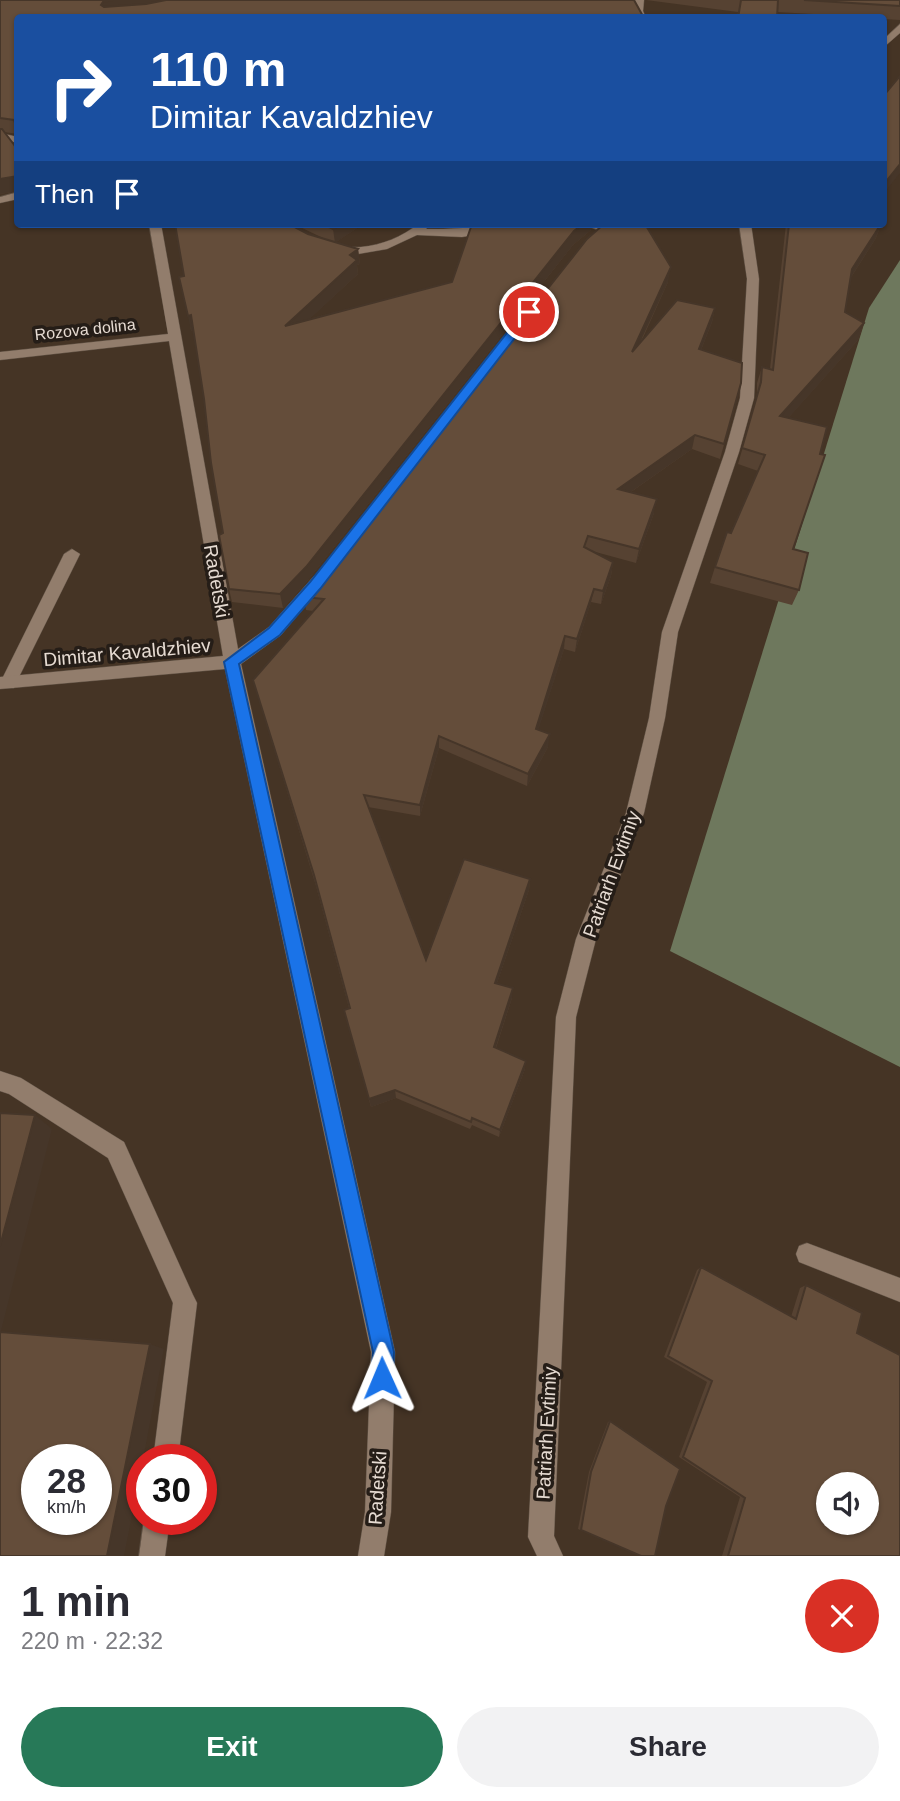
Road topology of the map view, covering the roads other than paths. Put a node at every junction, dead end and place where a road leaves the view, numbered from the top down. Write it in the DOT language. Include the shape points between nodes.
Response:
graph roads {
  1 [pos="900,27"];
  2 [pos="887,41"];
  3 [pos="156,228"];
  4 [pos="421,228"];
  5 [pos="498,228"];
  6 [pos="600,228"];
  7 [pos="746,228"];
  8 [pos="587,242"];
  9 [pos="320,245"];
  10 [pos="174,337"];
  11 [pos="0,356"];
  12 [pos="72,554"];
  13 [pos="332,564"];
  14 [pos="232,662"];
  15 [pos="4,683"];
  16 [pos="0,1081"];
  17 [pos="807,1254"];
  18 [pos="900,1290"];
  19 [pos="167,1444"];
  20 [pos="155,1535"];
  21 [pos="545,1546"];
  22 [pos="152,1556"];
  23 [pos="371,1556"];
  1 -- 2 [label="street"];
  3 -- 10 [label="street, Radetski"];
  4 -- 5 [label="street" via="462,234"];
  4 -- 9 [label="street" via="357,253"];
  6 -- 8 [label="street"];
  7 -- 21 [label="street, Patriarh Evtimiy" via="753,279 747,398 670,632 657,718 635,813 586,939 566,1017"];
  10 -- 11 [label="street, Rozova dolina"];
  10 -- 14 [label="street, Radetski"];
  12 -- 15 [label="street"];
  13 -- 14 [label="street, Dimitar Kavaldzhiev" via="275,631"];
  14 -- 15 [label="street, Dimitar Kavaldzhiev"];
  14 -- 23 [label="street, Radetski" via="383,1352 378,1512"];
  16 -- 19 [label="street" via="14,1085 116,1150 185,1303"];
  17 -- 18 [label="street"];
  20 -- 22 [label="street"];
}
